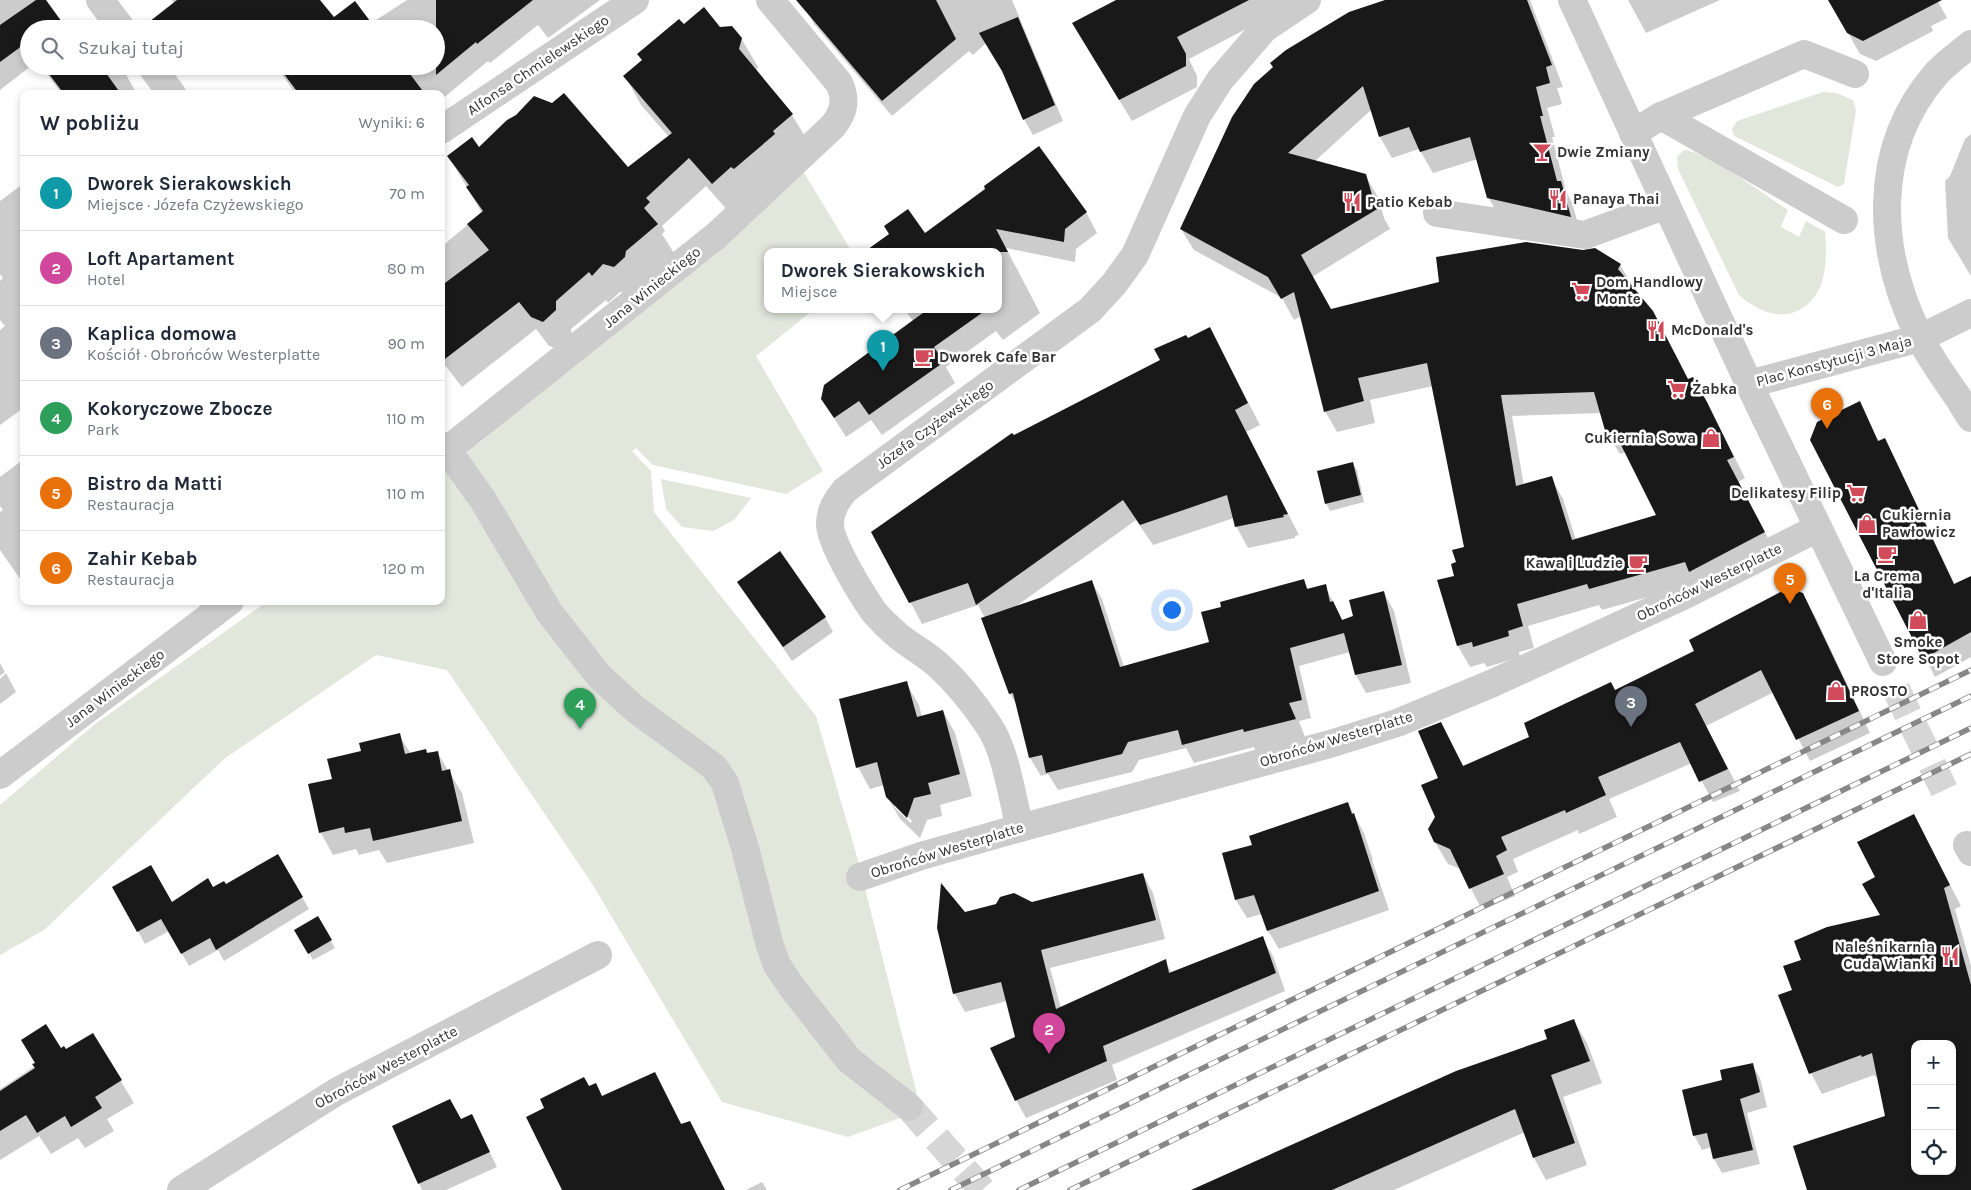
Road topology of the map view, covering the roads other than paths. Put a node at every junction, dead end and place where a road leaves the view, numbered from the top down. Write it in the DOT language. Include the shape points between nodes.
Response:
graph roads {
  1 [pos="100,0"];
  2 [pos="635,0"];
  3 [pos="770,0"];
  4 [pos="1307,0"];
  5 [pos="1572,0"];
  6 [pos="115,20"];
  7 [pos="1971,44"];
  8 [pos="1855,74"];
  9 [pos="157,75"];
  10 [pos="169,90"];
  11 [pos="1661,116"];
  12 [pos="445,127"];
  13 [pos="1632,134"];
  14 [pos="1666,205"];
  15 [pos="1437,213"];
  16 [pos="1844,220"];
  17 [pos="1971,313"];
  18 [pos="1920,338"];
  19 [pos="1749,384"];
  20 [pos="1971,418"];
  21 [pos="445,448"];
  22 [pos="445,452"];
  23 [pos="1818,528"];
  24 [pos="225,605"];
  25 [pos="1883,662"];
  26 [pos="0,775"];
  27 [pos="1020,828"];
  28 [pos="860,877"];
  29 [pos="598,956"];
  30 [pos="909,1106"];
  31 [pos="181,1190"];
  1 -- 6 [label="street"];
  2 -- 12 [label="street, Alfonsa Chmielewskiego"];
  3 -- 21 [label="street, Jana Winieckiego" via="839,83 844,102 841,116 717,235"];
  4 -- 27 [label="street, Józefa Czyżewskiego" via="1264,29 1220,80 1197,116 1135,255 1090,310 845,490 831,514 834,540 875,613 938,665 990,728 1000,750"];
  5 -- 13 [label="street"];
  7 -- 18 [label="street" via="1937,74 1924,91 1905,124 1890,164 1887,202 1890,250 1902,294"];
  8 -- 11 [label="street" via="1804,54"];
  9 -- 10 [label="street"];
  11 -- 13 [label="street"];
  11 -- 16 [label="street"];
  13 -- 14 [label="street"];
  14 -- 15 [label="street" via="1585,235"];
  14 -- 19 [label="street"];
  17 -- 18 [label="street, Plac Konstytucji 3 Maja"];
  18 -- 19 [label="street, Plac Konstytucji 3 Maja"];
  18 -- 20 [label="street"];
  19 -- 23 [label="street"];
  22 -- 30 [label="street" via="484,500 549,612 575,648 599,676 635,709 714,767 725,783 735,812 777,965 849,1060"];
  23 -- 25 [label="street"];
  23 -- 27 [label="street, Obrońców Westerplatte" via="1681,597 1398,723"];
  24 -- 26 [label="street, Jana Winieckiego"];
  27 -- 28 [label="street, Obrońców Westerplatte"];
  29 -- 31 [label="street, Obrońców Westerplatte" via="336,1092"];
}
